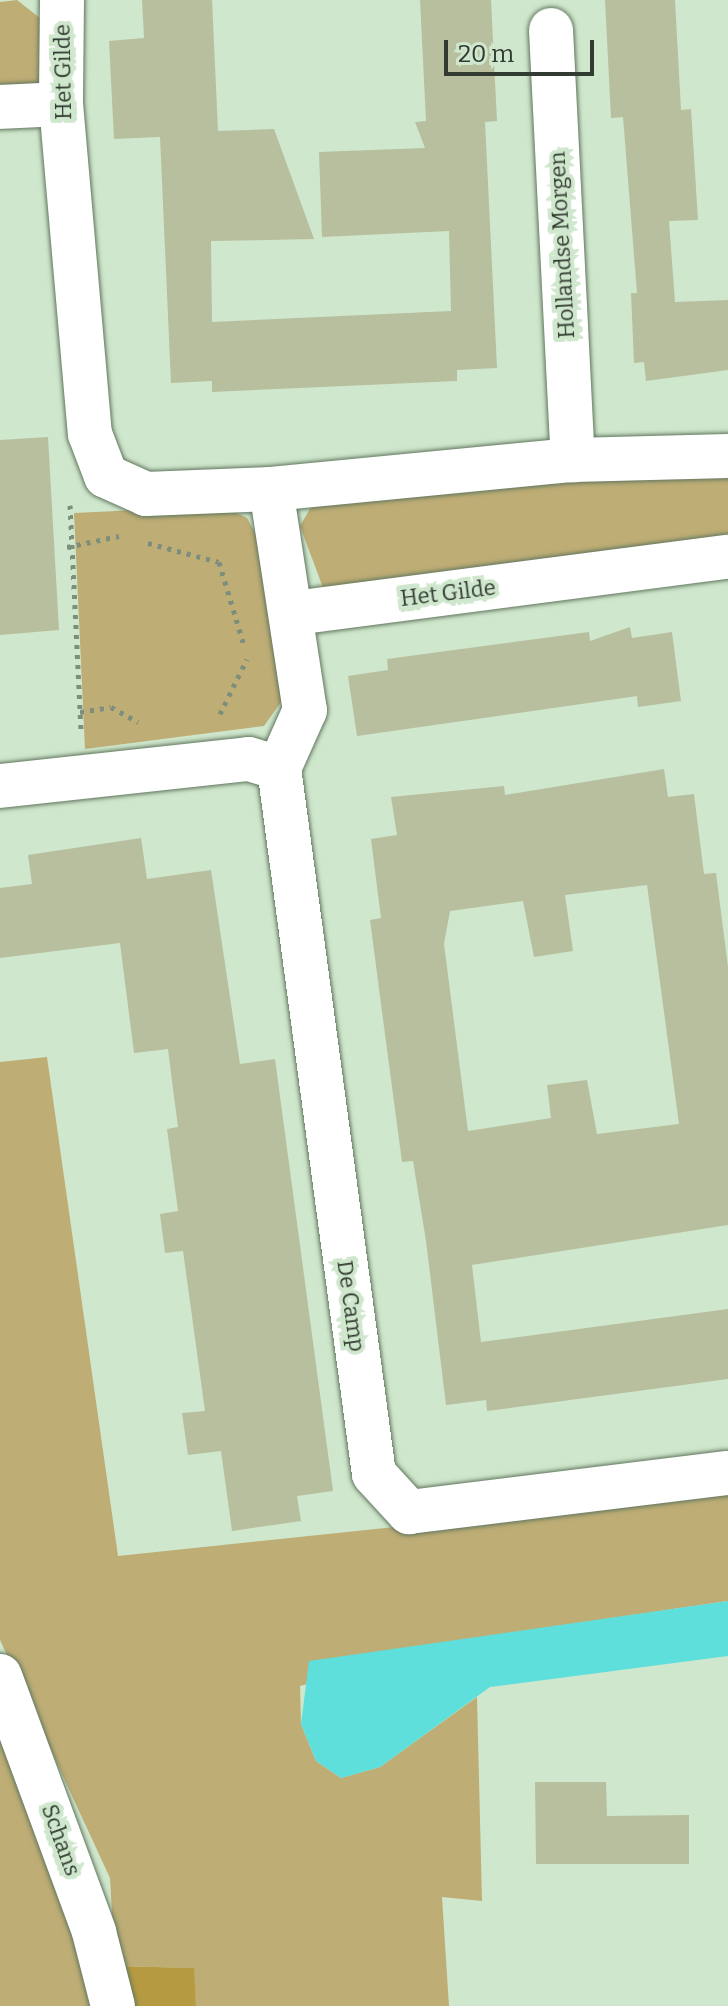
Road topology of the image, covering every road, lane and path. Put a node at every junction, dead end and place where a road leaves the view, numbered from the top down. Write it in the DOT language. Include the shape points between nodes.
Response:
graph roads {
  1 [pos="62,0"];
  2 [pos="551,30"];
  3 [pos="61,104"];
  4 [pos="0,107"];
  5 [pos="728,456"];
  6 [pos="573,460"];
  7 [pos="106,476"];
  8 [pos="271,489"];
  9 [pos="131,538"];
  10 [pos="140,539"];
  11 [pos="67,547"];
  12 [pos="728,557"];
  13 [pos="294,613"];
  14 [pos="80,712"];
  15 [pos="215,720"];
  16 [pos="148,726"];
  17 [pos="279,768"];
  18 [pos="84,777"];
  19 [pos="0,786"];
  20 [pos="728,1473"];
  21 [pos="0,1676"];
  22 [pos="113,2006"];
  1 -- 3 [label="street, Het Gilde"];
  2 -- 6 [label="street, Hollandse Morgen"];
  3 -- 4 [label="street"];
  3 -- 7 [label="street, Het Gilde" via="90,434"];
  5 -- 6 [label="street"];
  6 -- 8 [label="street"];
  7 -- 8 [label="street" via="146,494"];
  7 -- 11 [label="path" via="65,509"];
  8 -- 13 [label="street"];
  9 -- 11 [label="path"];
  10 -- 15 [label="path" via="206,556 225,575 247,662"];
  11 -- 14 [label="path"];
  12 -- 13 [label="street, Het Gilde"];
  13 -- 17 [label="street" via="305,710"];
  14 -- 16 [label="path" via="111,707"];
  14 -- 18 [label="path"];
  17 -- 18 [label="street" via="249,759"];
  17 -- 20 [label="street, De Camp" via="374,1474 409,1512"];
  18 -- 19 [label="street"];
  21 -- 22 [label="street, Schans" via="94,1932"];
}
